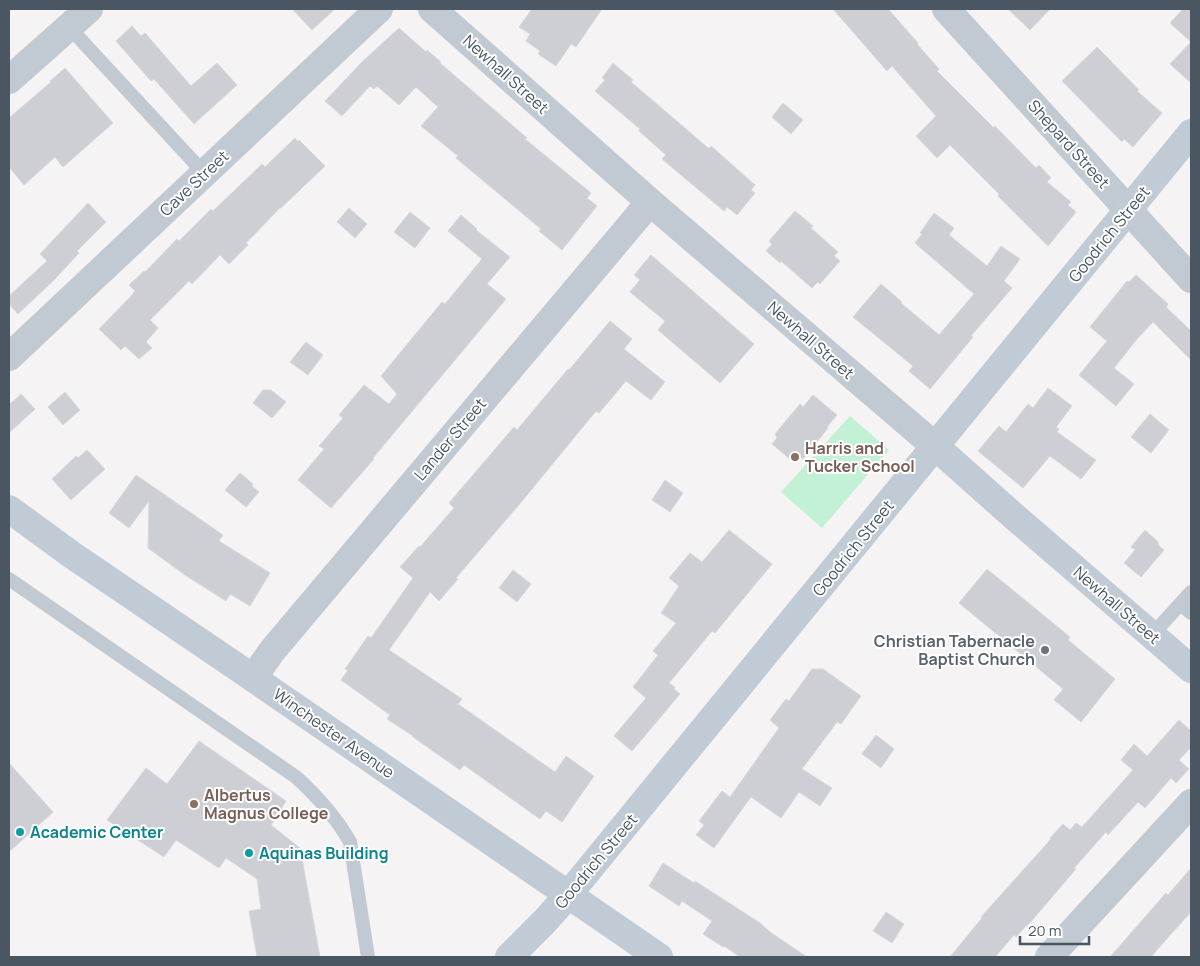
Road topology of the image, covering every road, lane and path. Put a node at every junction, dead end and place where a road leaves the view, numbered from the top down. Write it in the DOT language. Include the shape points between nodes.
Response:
graph roads {
  1 [pos="89,9"];
  2 [pos="379,9"];
  3 [pos="432,9"];
  4 [pos="946,9"];
  5 [pos="68,27"];
  6 [pos="9,80"];
  7 [pos="1191,133"];
  8 [pos="204,173"];
  9 [pos="650,202"];
  10 [pos="1128,209"];
  11 [pos="1191,279"];
  12 [pos="9,357"];
  13 [pos="936,447"];
  14 [pos="9,509"];
  15 [pos="9,579"];
  16 [pos="1191,592"];
  17 [pos="1186,609"];
  18 [pos="1152,635"];
  19 [pos="1191,669"];
  20 [pos="253,678"];
  21 [pos="1191,803"];
  22 [pos="568,895"];
  23 [pos="368,957"];
  24 [pos="509,957"];
  25 [pos="659,957"];
  26 [pos="1049,957"];
  1 -- 5 [label="street"];
  2 -- 8 [label="street, Cave Street"];
  3 -- 9 [label="street, Newhall Street"];
  4 -- 10 [label="street, Shepard Street"];
  5 -- 6 [label="street"];
  5 -- 8 [label="lane"];
  7 -- 10 [label="street, Goodrich Street"];
  8 -- 12 [label="street, Cave Street"];
  9 -- 13 [label="street, Newhall Street"];
  9 -- 20 [label="street, Lander Street" via="272,651"];
  10 -- 11 [label="street, Shepard Street"];
  10 -- 13 [label="street, Goodrich Street"];
  13 -- 18 [label="street, Newhall Street"];
  13 -- 22 [label="street, Goodrich Street"];
  14 -- 20 [label="street, Winchester Avenue"];
  15 -- 23 [label="lane" via="311,790 350,842"];
  16 -- 17 [label="lane"];
  17 -- 18 [label="lane"];
  18 -- 19 [label="street, Newhall Street"];
  20 -- 22 [label="street, Winchester Avenue"];
  21 -- 26 [label="street"];
  22 -- 24 [label="street, Goodrich Street"];
  22 -- 25 [label="street, Winchester Avenue"];
}
